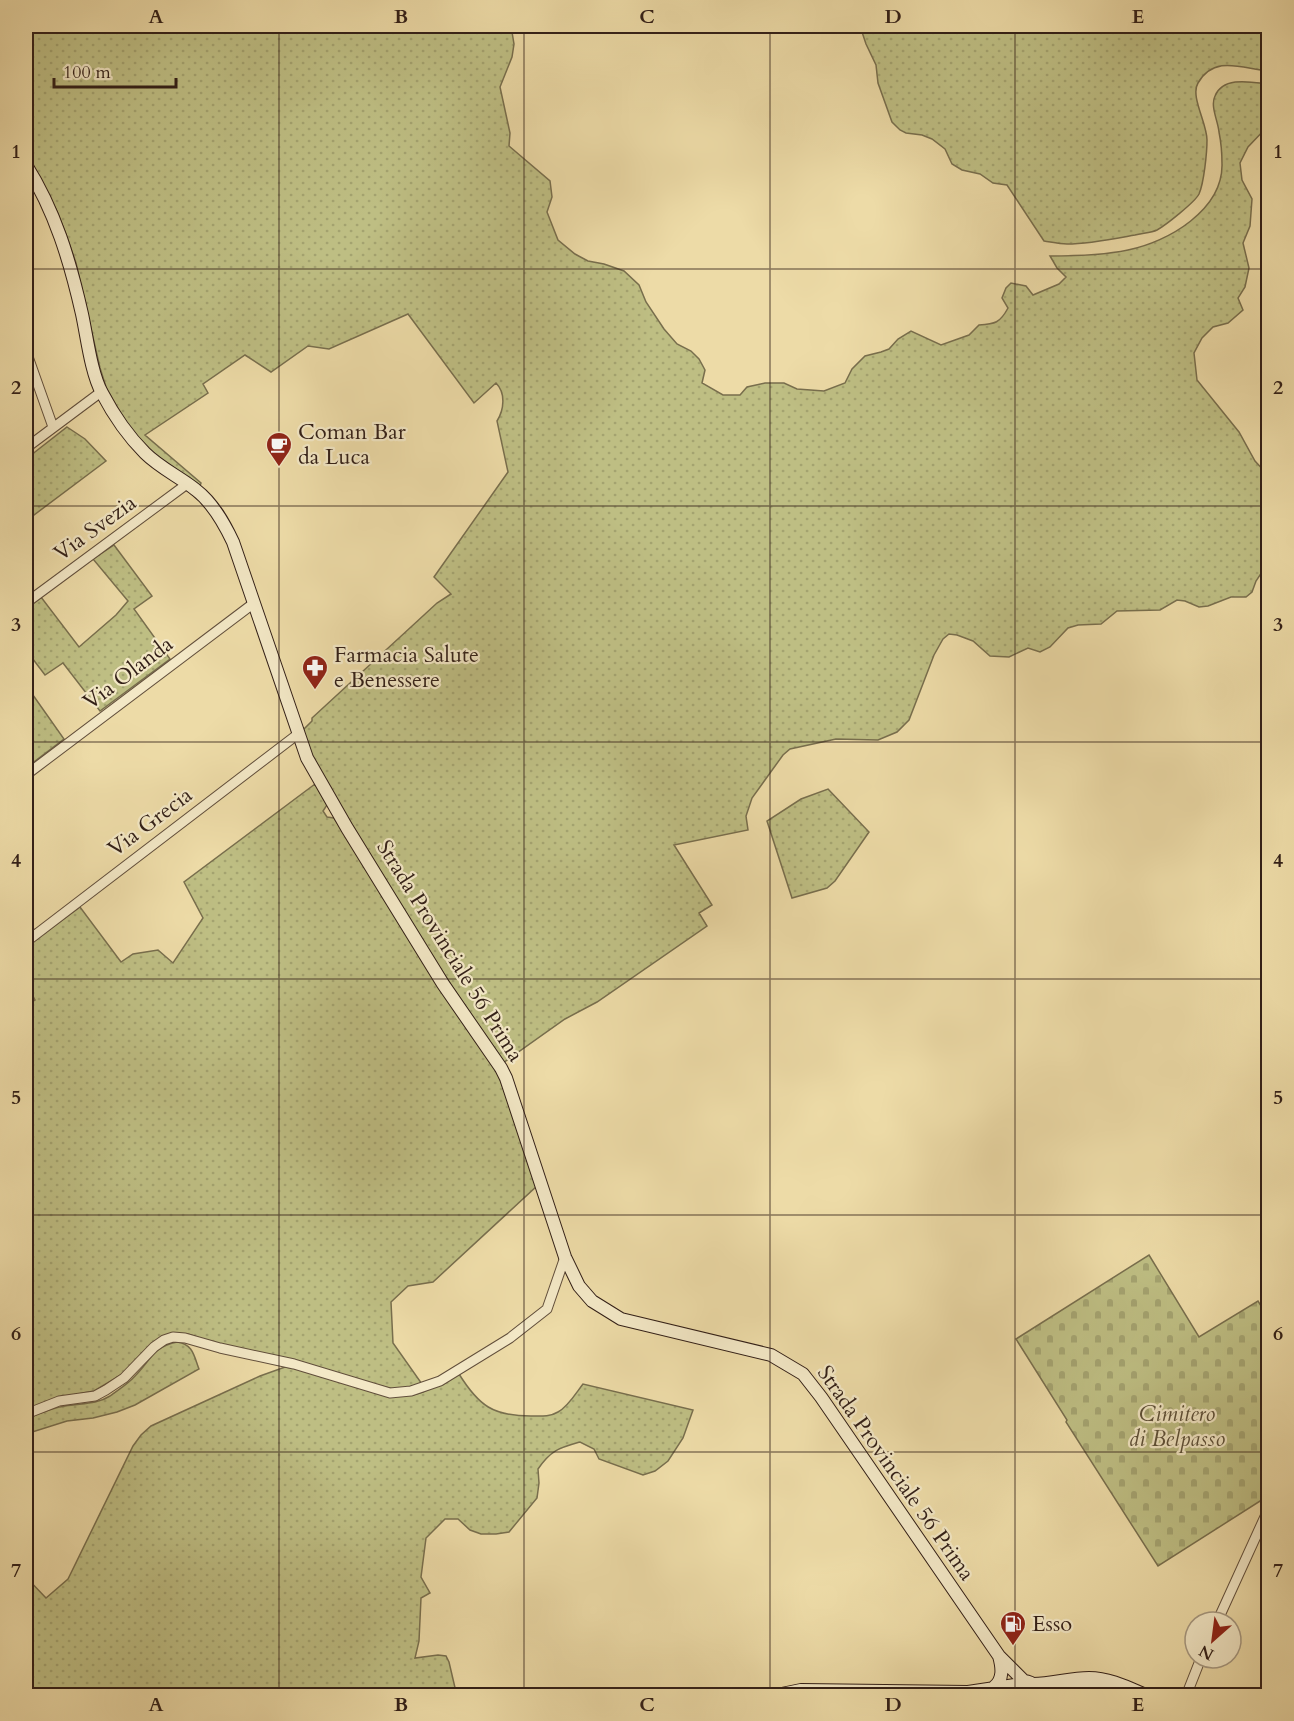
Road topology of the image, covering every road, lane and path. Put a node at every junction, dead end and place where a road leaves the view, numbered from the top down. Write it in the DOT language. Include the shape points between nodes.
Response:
graph roads {
  1 [pos="26,165"];
  2 [pos="26,351"];
  3 [pos="101,392"];
  4 [pos="53,427"];
  5 [pos="26,448"];
  6 [pos="187,484"];
  7 [pos="26,603"];
  8 [pos="254,603"];
  9 [pos="298,734"];
  10 [pos="26,775"];
  11 [pos="26,927"];
  12 [pos="29,939"];
  13 [pos="565,1257"];
  14 [pos="26,1414"];
  15 [pos="1269,1510"];
  16 [pos="1223,1610"];
  17 [pos="999,1656"];
  18 [pos="1195,1670"];
  19 [pos="1024,1690"];
  20 [pos="772,1695"];
  21 [pos="1123,1695"];
  22 [pos="1148,1695"];
  23 [pos="1186,1695"];
  1 -- 3 [label="street, Strada Provinciale 56 Prima" via="63,242"];
  2 -- 4 [label="street"];
  3 -- 4 [label="street"];
  3 -- 6 [label="street, Strada Provinciale 56 Prima" via="146,454"];
  4 -- 5 [label="street"];
  6 -- 7 [label="street, Via Svezia"];
  6 -- 8 [label="street, Strada Provinciale 56 Prima" via="206,499 227,529"];
  8 -- 9 [label="street, Strada Provinciale 56 Prima"];
  8 -- 10 [label="street, Via Olanda"];
  9 -- 12 [label="street, Via Grecia"];
  9 -- 13 [label="street, Strada Provinciale 56 Prima" via="307,758 347,828 501,1068"];
  11 -- 12 [label="street"];
  13 -- 14 [label="street" via="547,1308 510,1338 440,1381 411,1391 390,1393 294,1364 173,1337 154,1347 124,1378 95,1396 59,1401"];
  13 -- 17 [label="street, Strada Provinciale 56 Prima" via="579,1286 592,1301 621,1319 771,1355 803,1374"];
  15 -- 16 [label="street"];
  17 -- 19 [label="street, Strada Provinciale 56 Prima"];
  17 -- 19 [label="street"];
  18 -- 23 [label="street"];
  19 -- 20 [label="street" via="801,1690"];
  19 -- 21 [label="street" via="1091,1687"];
  19 -- 22 [label="street" via="1099,1679"];
}
